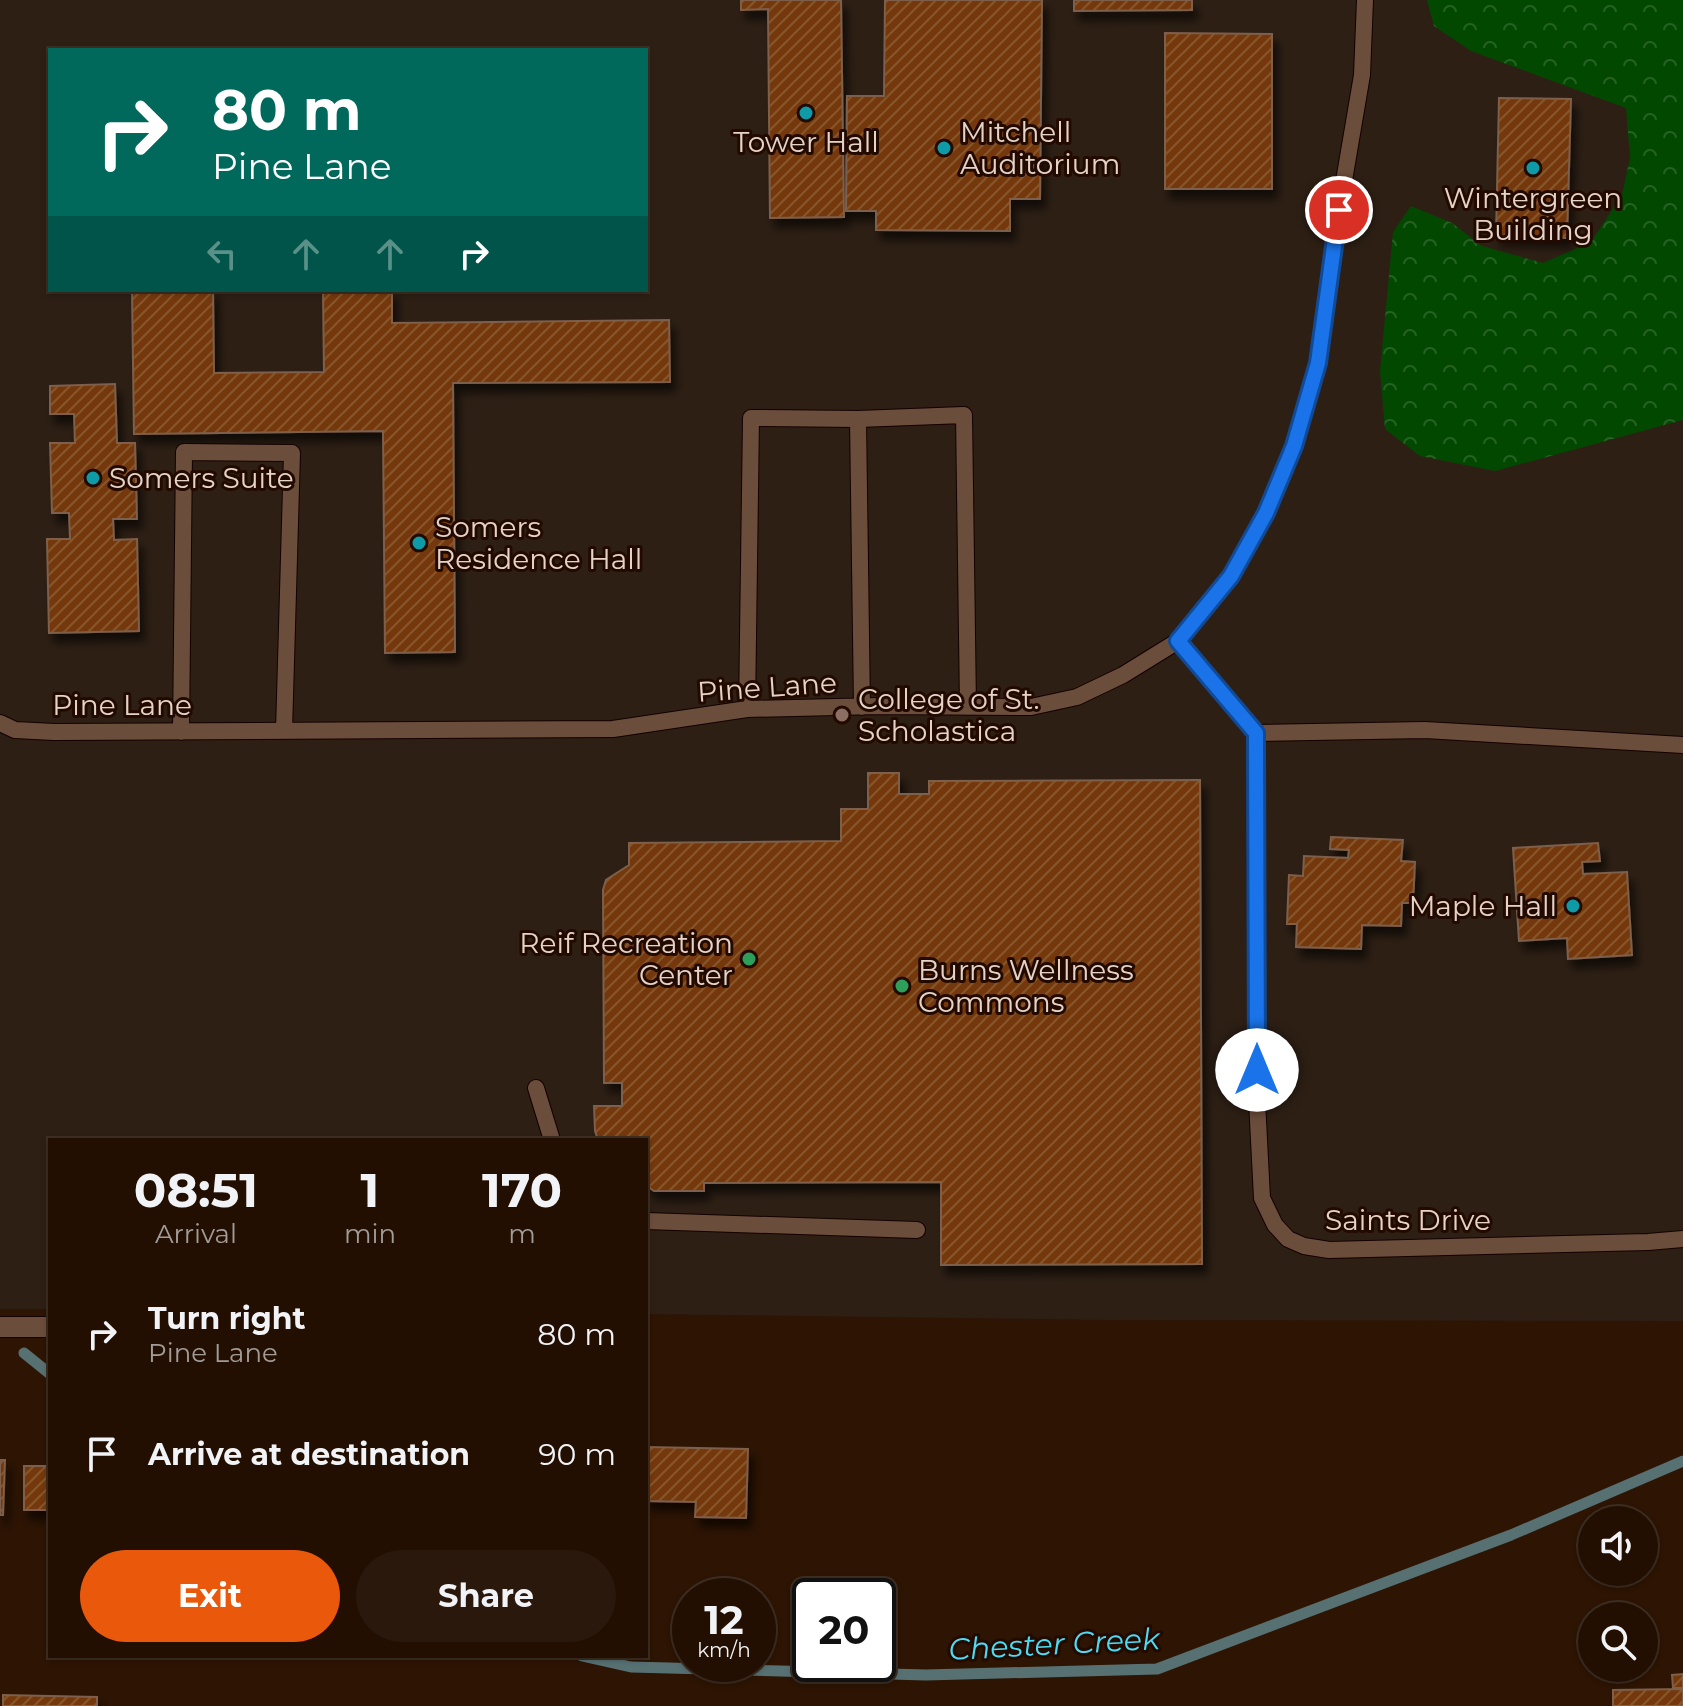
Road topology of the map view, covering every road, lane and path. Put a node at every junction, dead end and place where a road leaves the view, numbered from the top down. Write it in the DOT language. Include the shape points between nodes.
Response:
graph roads {
  1 [pos="1365,0"];
  2 [pos="858,419"];
  3 [pos="1178,641"];
  4 [pos="862,707"];
  5 [pos="968,707"];
  6 [pos="747,709"];
  7 [pos="0,723"];
  8 [pos="284,731"];
  9 [pos="181,732"];
  10 [pos="1256,733"];
  11 [pos="1683,745"];
  12 [pos="536,1088"];
  13 [pos="551,1138"];
  14 [pos="648,1221"];
  15 [pos="917,1230"];
  16 [pos="1683,1239"];
  17 [pos="0,1327"];
  18 [pos="48,1327"];
  1 -- 3 [label="lane, Pine Lane" via="1362,75 1318,363 1294,446 1266,513 1231,576"];
  2 -- 4 [label="lane"];
  2 -- 5 [label="lane" via="964,415"];
  2 -- 6 [label="lane" via="751,418"];
  3 -- 5 [label="lane, Pine Lane" via="1077,697 1031,707"];
  3 -- 10 [label="lane"];
  4 -- 5 [label="lane, Pine Lane"];
  4 -- 6 [label="lane, Pine Lane"];
  6 -- 8 [label="lane, Pine Lane" via="613,729"];
  7 -- 9 [label="lane, Pine Lane" via="15,730 54,732"];
  8 -- 9 [label="lane, Pine Lane"];
  8 -- 9 [label="lane" via="292,453 184,452"];
  10 -- 11 [label="lane" via="1425,730"];
  10 -- 16 [label="lane, Saints Drive" via="1257,1101 1262,1198 1275,1225 1288,1239 1329,1250"];
  12 -- 13 [label="lane"];
  14 -- 15 [label="lane"];
  17 -- 18 [label="street"];
}
